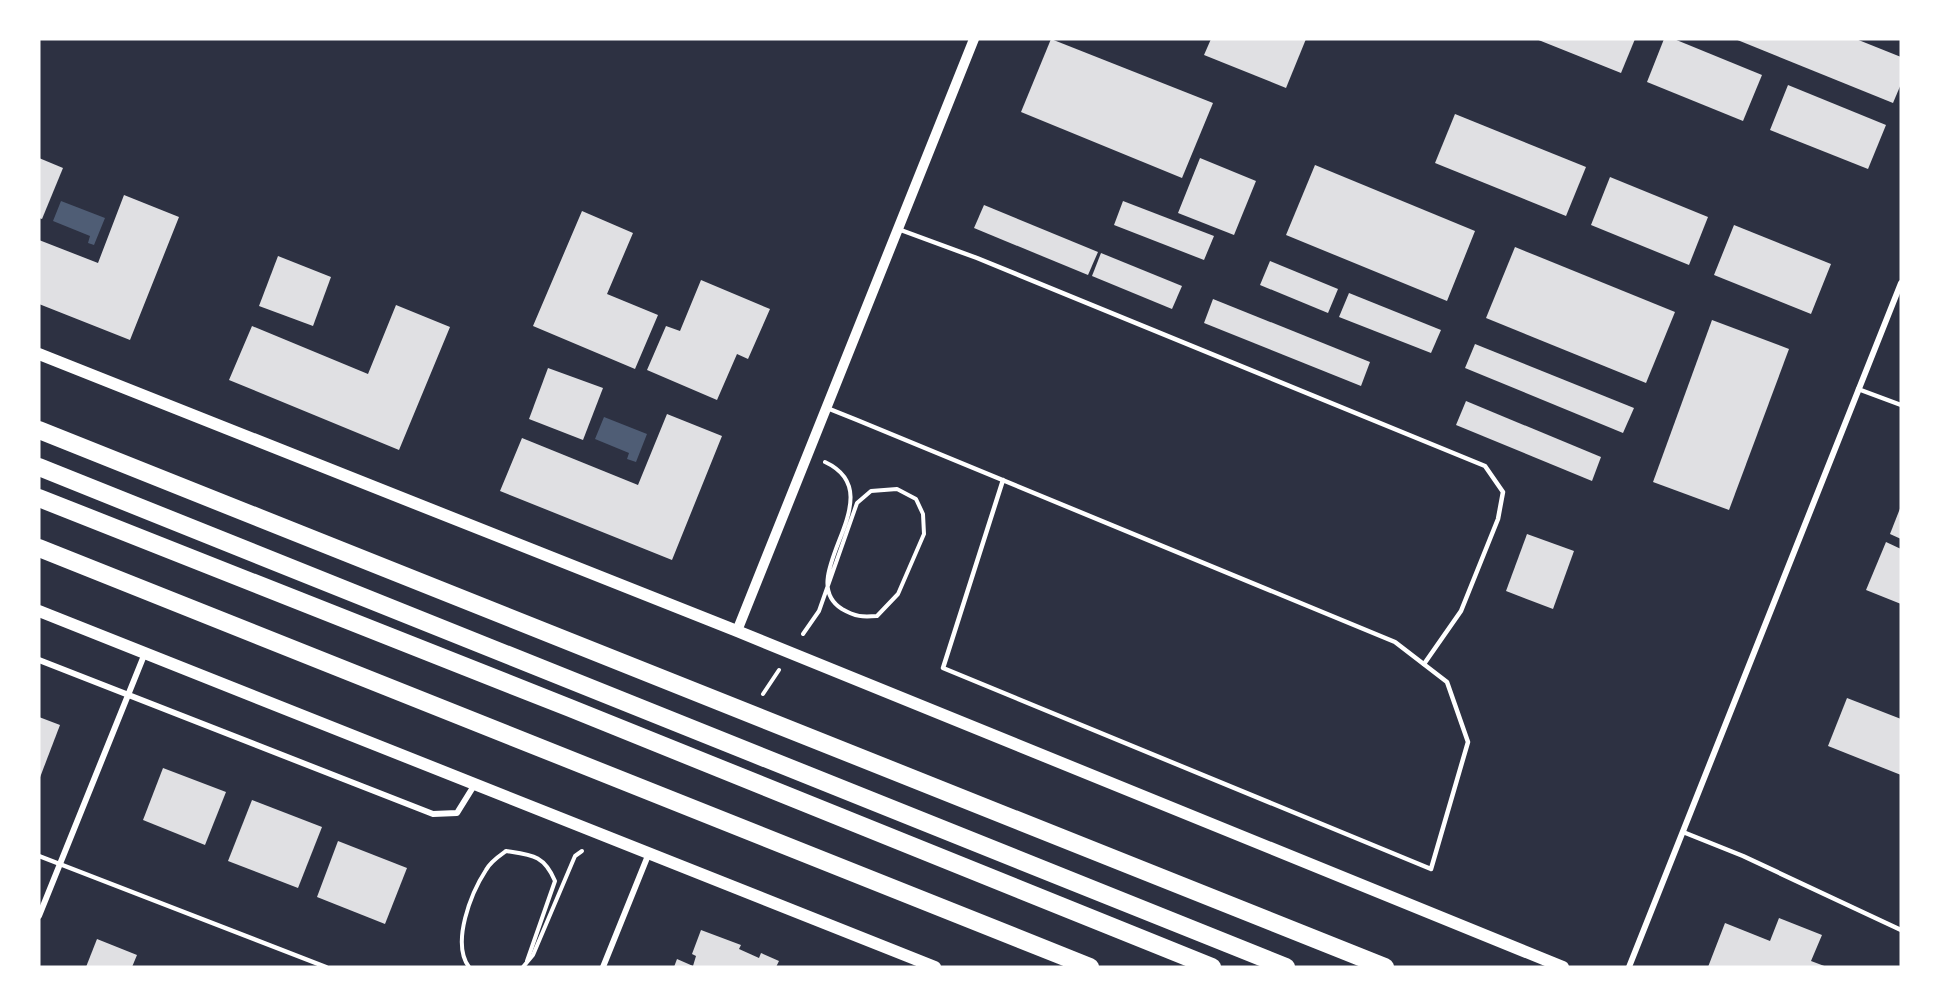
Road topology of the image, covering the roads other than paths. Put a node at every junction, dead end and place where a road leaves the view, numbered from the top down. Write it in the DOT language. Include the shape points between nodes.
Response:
graph roads {
  1 [pos="974,39"];
  2 [pos="898,229"];
  3 [pos="1901,283"];
  4 [pos="39,354"];
  5 [pos="1858,389"];
  6 [pos="1901,405"];
  7 [pos="827,408"];
  8 [pos="39,430"];
  9 [pos="39,467"];
  10 [pos="1003,480"];
  11 [pos="39,498"];
  12 [pos="39,548"];
  13 [pos="39,611"];
  14 [pos="737,631"];
  15 [pos="145,653"];
  16 [pos="39,660"];
  17 [pos="1424,664"];
  18 [pos="128,696"];
  19 [pos="475,784"];
  20 [pos="1683,832"];
  21 [pos="649,853"];
  22 [pos="39,856"];
  23 [pos="60,864"];
  24 [pos="39,916"];
  25 [pos="1901,930"];
  26 [pos="326,967"];
  27 [pos="603,967"];
  28 [pos="935,967"];
  29 [pos="1090,967"];
  30 [pos="1212,967"];
  31 [pos="1286,967"];
  32 [pos="1385,967"];
  33 [pos="1563,967"];
  34 [pos="1629,967"];
  1 -- 2 [label="street"];
  2 -- 7 [label="street"];
  2 -- 17 [label="lane" via="1485,466 1503,492 1498,519 1461,611"];
  3 -- 5 [label="street"];
  4 -- 14 [label="main road"];
  5 -- 6 [label="lane"];
  5 -- 20 [label="street"];
  7 -- 10 [label="lane"];
  7 -- 14 [label="street"];
  8 -- 32 [label="highway"];
  9 -- 31 [label="highway"];
  10 -- 17 [label="lane" via="1395,642"];
  10 -- 17 [label="lane" via="943,668 1431,869 1468,742 1447,682"];
  11 -- 30 [label="highway"];
  12 -- 29 [label="highway"];
  13 -- 15 [label="main road"];
  14 -- 33 [label="main road"];
  15 -- 18 [label="street"];
  15 -- 19 [label="main road"];
  16 -- 18 [label="street"];
  18 -- 19 [label="street" via="433,814 457,813"];
  18 -- 23 [label="street"];
  19 -- 21 [label="main road"];
  20 -- 25 [label="lane"];
  20 -- 34 [label="street"];
  21 -- 27 [label="street"];
  21 -- 28 [label="main road"];
  22 -- 23 [label="lane"];
  23 -- 24 [label="street"];
  23 -- 26 [label="lane"];
}
